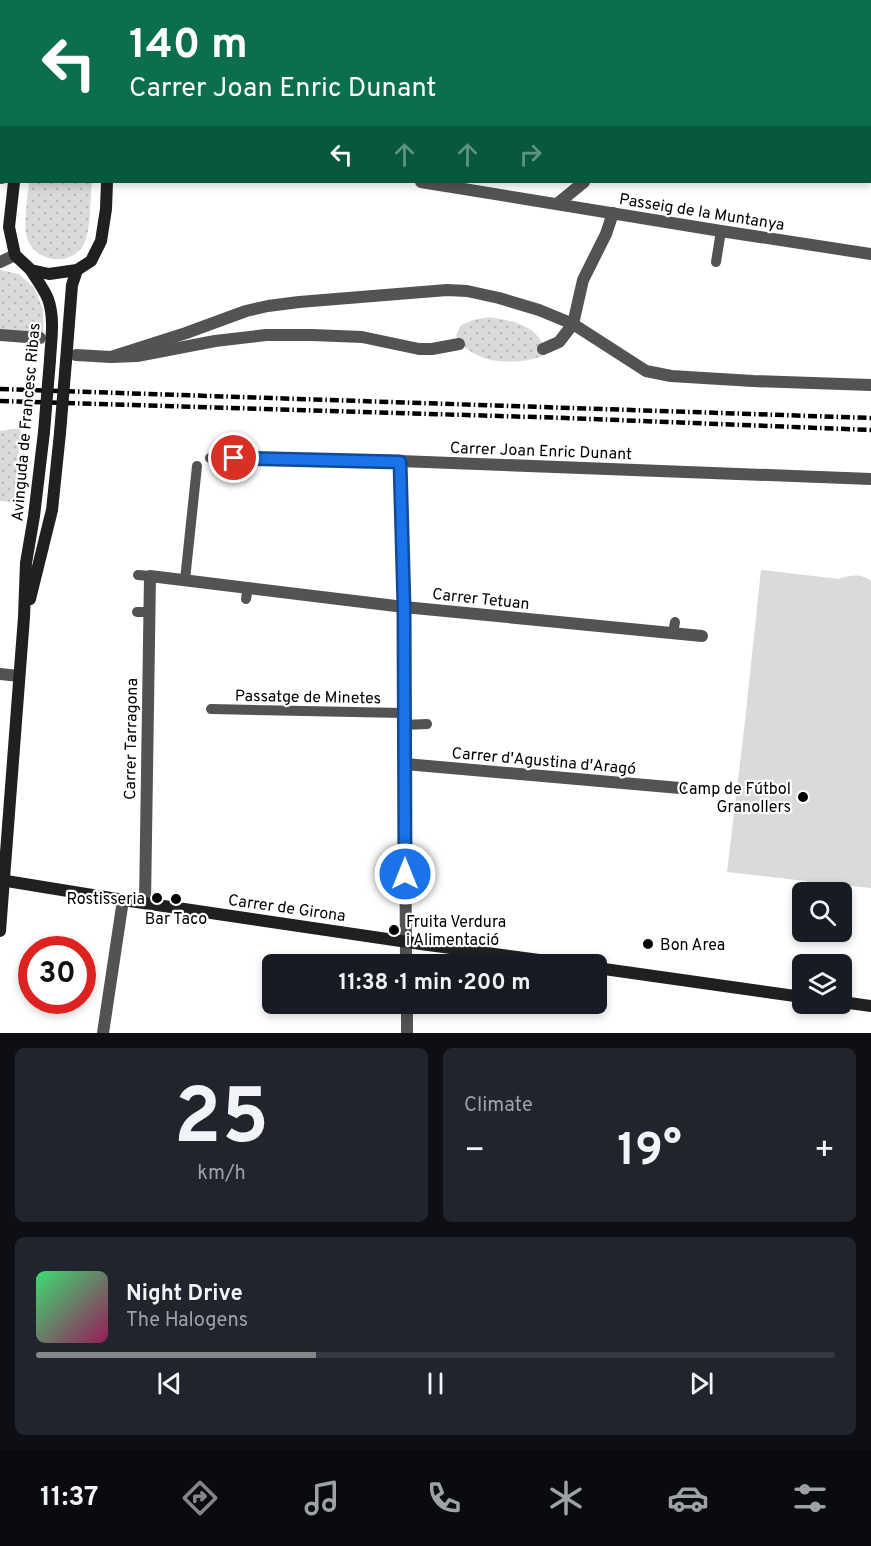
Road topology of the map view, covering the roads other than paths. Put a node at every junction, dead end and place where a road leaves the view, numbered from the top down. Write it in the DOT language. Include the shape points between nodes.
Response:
graph roads {
  1 [pos="14,183"];
  2 [pos="107,183"];
  3 [pos="427,183"];
  4 [pos="583,183"];
  5 [pos="557,204"];
  6 [pos="613,213"];
  7 [pos="721,231"];
  8 [pos="871,254"];
  9 [pos="15,255"];
  10 [pos="0,262"];
  11 [pos="716,262"];
  12 [pos="31,270"];
  13 [pos="77,270"];
  14 [pos="573,324"];
  15 [pos="0,335"];
  16 [pos="40,338"];
  17 [pos="459,344"];
  18 [pos="543,349"];
  19 [pos="111,357"];
  20 [pos="71,358"];
  21 [pos="871,385"];
  22 [pos="210,458"];
  23 [pos="400,462"];
  24 [pos="197,466"];
  25 [pos="871,479"];
  26 [pos="144,575"];
  27 [pos="185,580"];
  28 [pos="404,607"];
  29 [pos="24,617"];
  30 [pos="702,636"];
  31 [pos="0,674"];
  32 [pos="19,676"];
  33 [pos="211,709"];
  34 [pos="404,719"];
  35 [pos="427,724"];
  36 [pos="405,764"];
  37 [pos="680,788"];
  38 [pos="2,880"];
  39 [pos="123,900"];
  40 [pos="145,903"];
  41 [pos="0,931"];
  42 [pos="406,942"];
  43 [pos="406,954"];
  44 [pos="495,954"];
  45 [pos="607,969"];
  46 [pos="792,996"];
  47 [pos="852,1003"];
  48 [pos="871,1006"];
  49 [pos="407,1014"];
  50 [pos="103,1033"];
  51 [pos="407,1033"];
  1 -- 9 [label="street" via="9,227"];
  2 -- 13 [label="street" via="101,241 91,261"];
  3 -- 5 [label="street, Passeig de la Muntanya"];
  4 -- 5 [label="street"];
  5 -- 6 [label="street, Passeig de la Muntanya"];
  6 -- 7 [label="street, Passeig de la Muntanya"];
  6 -- 14 [label="street" via="583,280"];
  7 -- 8 [label="street, Passeig de la Muntanya"];
  7 -- 11 [label="lane"];
  9 -- 10 [label="street"];
  9 -- 12 [label="street, Avinguda de Francesc Ribas"];
  12 -- 13 [label="street" via="50,274"];
  12 -- 29 [label="street, Avinguda de Francesc Ribas, bridge" via="47,296 52,332 44,432 26,562"];
  13 -- 20 [label="street, Avinguda de Francesc Ribas" via="72,285"];
  14 -- 18 [label="street" via="559,342"];
  14 -- 19 [label="street" via="539,310 467,291 416,292 268,306"];
  14 -- 21 [label="street" via="646,371 671,376"];
  15 -- 16 [label="street"];
  17 -- 19 [label="street" via="419,349 362,337 266,334"];
  19 -- 20 [label="street"];
  20 -- 29 [label="street, Avinguda de Francesc Ribas, bridge" via="52,510"];
  22 -- 23 [label="lane, Carrer Joan Enric Dunant"];
  23 -- 25 [label="street, Carrer Joan Enric Dunant"];
  23 -- 28 [label="street"];
  24 -- 27 [label="lane"];
  26 -- 27 [label="street, Carrer Tetuan"];
  26 -- 40 [label="street, Carrer Tarragona"];
  27 -- 28 [label="street, Carrer Tetuan" via="247,593"];
  28 -- 30 [label="street, Carrer Tetuan" via="674,627"];
  28 -- 34 [label="street"];
  29 -- 32 [label="street, Avinguda de Francesc Ribas"];
  31 -- 32 [label="street"];
  32 -- 38 [label="street, Avinguda de Francesc Ribas"];
  33 -- 34 [label="lane, Passatge de Minetes"];
  34 -- 35 [label="lane, Passatge de Minetes"];
  34 -- 36 [label="street"];
  36 -- 37 [label="street, Carrer d'Agustina d'Aragó"];
  36 -- 42 [label="street"];
  38 -- 39 [label="street, Carrer de Girona"];
  38 -- 41 [label="street, Avinguda de Francesc Ribas"];
  39 -- 40 [label="street, Carrer de Girona"];
  39 -- 50 [label="street"];
  40 -- 42 [label="street, Carrer de Girona"];
  42 -- 43 [label="street"];
  42 -- 44 [label="street, Carrer de Girona"];
  45 -- 46 [label="street"];
  47 -- 48 [label="street"];
  49 -- 51 [label="street"];
}
